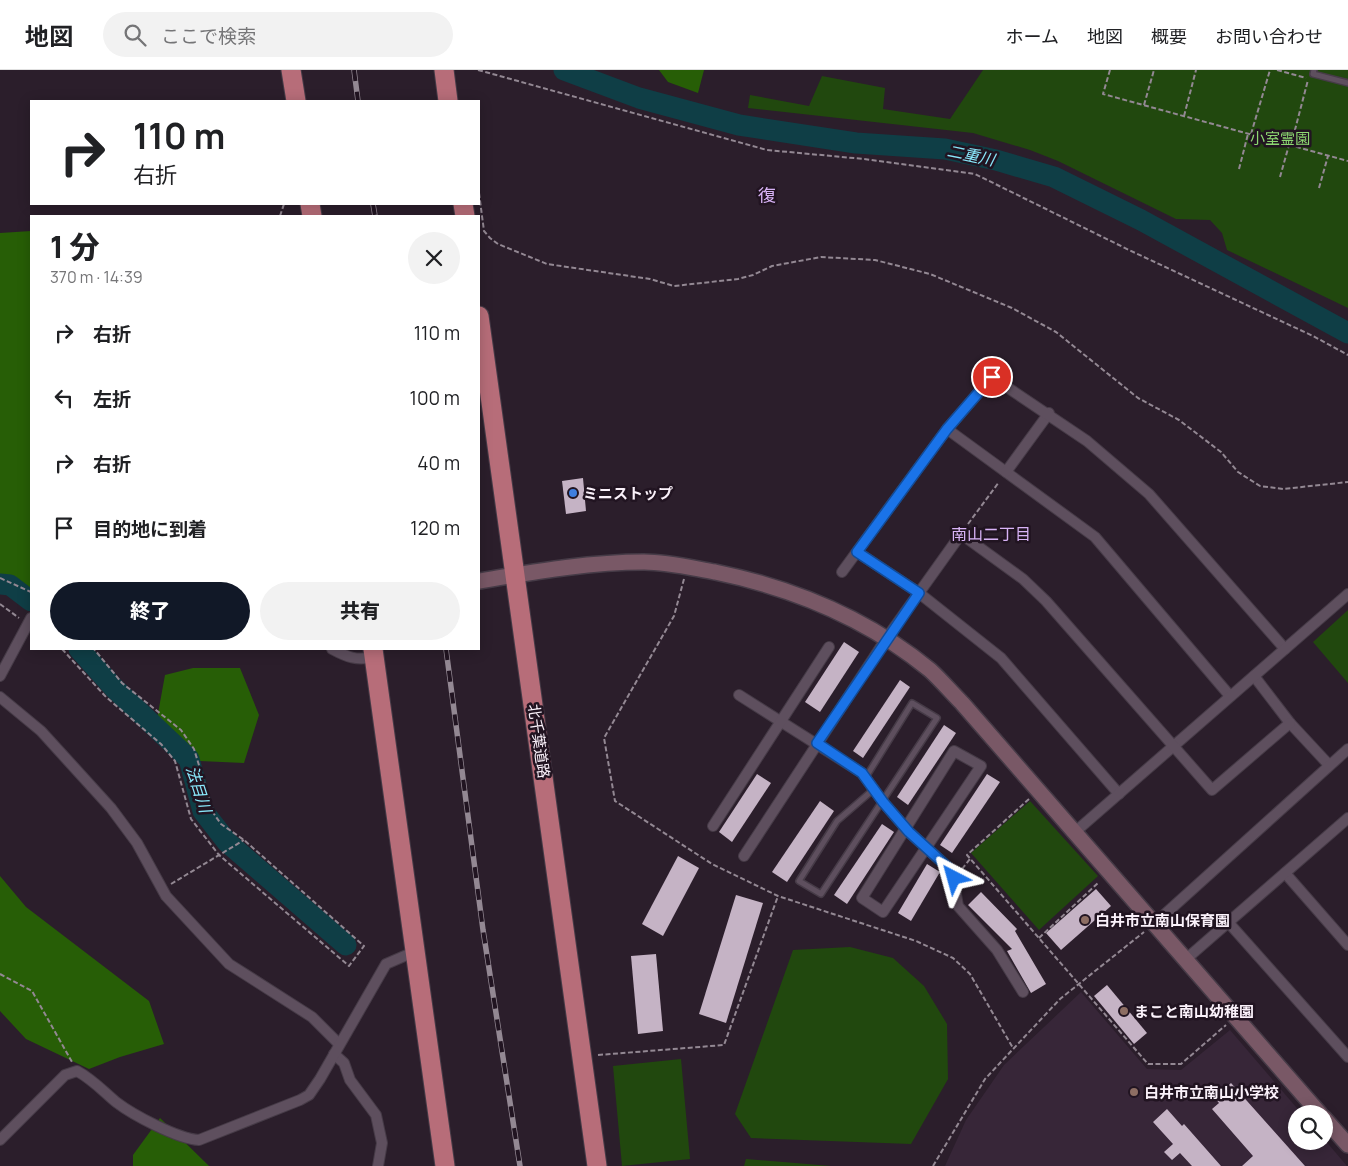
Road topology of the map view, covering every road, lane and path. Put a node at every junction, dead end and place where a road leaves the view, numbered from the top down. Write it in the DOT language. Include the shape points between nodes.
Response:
graph roads {
  1 [pos="291,70"];
  2 [pos="444,70"];
  3 [pos="478,70"];
  4 [pos="1110,70"];
  5 [pos="1154,70"];
  6 [pos="1196,70"];
  7 [pos="1270,70"];
  8 [pos="1277,70"];
  9 [pos="1314,70"];
  10 [pos="1348,83"];
  11 [pos="296,100"];
  12 [pos="448,100"];
  13 [pos="1144,105"];
  14 [pos="1184,116"];
  15 [pos="1250,134"];
  16 [pos="1290,145"];
  17 [pos="1328,155"];
  18 [pos="1348,161"];
  19 [pos="1239,169"];
  20 [pos="1280,177"];
  21 [pos="1319,188"];
  22 [pos="480,201"];
  23 [pos="480,329"];
  24 [pos="1348,355"];
  25 [pos="1048,413"];
  26 [pos="947,429"];
  27 [pos="1006,472"];
  28 [pos="1348,482"];
  29 [pos="960,534"];
  30 [pos="857,552"];
  31 [pos="687,566"];
  32 [pos="842,572"];
  33 [pos="511,576"];
  34 [pos="0,578"];
  35 [pos="480,581"];
  36 [pos="30,592"];
  37 [pos="919,593"];
  38 [pos="1348,594"];
  39 [pos="0,604"];
  40 [pos="30,621"];
  41 [pos="886,638"];
  42 [pos="829,647"];
  43 [pos="1285,648"];
  44 [pos="63,650"];
  45 [pos="95,650"];
  46 [pos="334,650"];
  47 [pos="373,653"];
  48 [pos="0,676"];
  49 [pos="1254,676"];
  50 [pos="739,695"];
  51 [pos="1230,696"];
  52 [pos="0,697"];
  53 [pos="781,721"];
  54 [pos="1290,723"];
  55 [pos="817,743"];
  56 [pos="1174,746"];
  57 [pos="1348,749"];
  58 [pos="1329,765"];
  59 [pos="865,777"];
  60 [pos="874,789"];
  61 [pos="1039,790"];
  62 [pos="1119,794"];
  63 [pos="883,802"];
  64 [pos="1344,821"];
  65 [pos="714,826"];
  66 [pos="905,827"];
  67 [pos="1075,832"];
  68 [pos="1348,832"];
  69 [pos="244,840"];
  70 [pos="924,848"];
  71 [pos="219,855"];
  72 [pos="744,856"];
  73 [pos="1109,872"];
  74 [pos="1285,874"];
  75 [pos="163,890"];
  76 [pos="778,896"];
  77 [pos="1228,922"];
  78 [pos="1154,924"];
  79 [pos="1038,938"];
  80 [pos="1348,946"];
  81 [pos="416,951"];
  82 [pos="1185,960"];
  83 [pos="0,974"];
  84 [pos="1078,984"];
  85 [pos="1023,992"];
  86 [pos="1235,1017"];
  87 [pos="1013,1048"];
  88 [pos="337,1049"];
  89 [pos="598,1055"];
  90 [pos="1348,1057"];
  91 [pos="77,1071"];
  92 [pos="1312,1105"];
  93 [pos="1333,1128"];
  94 [pos="0,1140"];
  95 [pos="1348,1145"];
  96 [pos="378,1166"];
  97 [pos="445,1166"];
  98 [pos="597,1166"];
  99 [pos="933,1166"];
  1 -- 11 [label="highway"];
  2 -- 12 [label="highway"];
  3 -- 24 [label="path" via="767,150 864,158 975,174"];
  4 -- 13 [label="path" via="1103,94"];
  5 -- 13 [label="path"];
  6 -- 14 [label="path"];
  7 -- 15 [label="path"];
  8 -- 16 [label="path" via="1309,79"];
  9 -- 10 [label="lane" via="1313,74"];
  13 -- 14 [label="path"];
  14 -- 15 [label="path"];
  15 -- 16 [label="path"];
  15 -- 19 [label="path"];
  16 -- 17 [label="path"];
  16 -- 20 [label="path"];
  17 -- 18 [label="path"];
  17 -- 21 [label="path"];
  22 -- 28 [label="path" via="484,231 498,244 547,264 650,279 674,286 738,279 772,266 821,257 875,260 930,274 1012,308 1056,332 1138,398 1180,420 1221,452 1238,472 1260,486 1283,489"];
  23 -- 33 [label="highway, 北千葉道路"];
  25 -- 26 [label="street" via="992,377"];
  25 -- 27 [label="street"];
  25 -- 43 [label="street" via="1087,441 1149,494"];
  26 -- 27 [label="street"];
  26 -- 30 [label="street"];
  27 -- 29 [label="path"];
  27 -- 51 [label="street" via="1095,537"];
  29 -- 37 [label="street"];
  29 -- 56 [label="street" via="1023,579 1046,601"];
  30 -- 32 [label="street"];
  30 -- 37 [label="street"];
  31 -- 33 [label="street" via="646,562 597,564"];
  31 -- 41 [label="street" via="790,591"];
  31 -- 76 [label="path" via="674,616 604,738 615,801 712,864"];
  33 -- 35 [label="street"];
  33 -- 98 [label="highway, 北千葉道路"];
  34 -- 36 [label="path"];
  37 -- 41 [label="street"];
  37 -- 62 [label="street" via="1001,658"];
  38 -- 43 [label="street"];
  39 -- 40 [label="path"];
  40 -- 48 [label="street"];
  41 -- 55 [label="street"];
  41 -- 61 [label="street" via="931,671"];
  42 -- 53 [label="street"];
  43 -- 49 [label="street"];
  44 -- 71 [label="path" via="106,696 162,744 175,761 191,819"];
  45 -- 69 [label="path" via="122,684 180,730 194,749 214,814 221,824"];
  46 -- 47 [label="street" via="359,660"];
  47 -- 81 [label="highway"];
  49 -- 51 [label="street"];
  49 -- 54 [label="street"];
  50 -- 53 [label="street"];
  51 -- 56 [label="street"];
  52 -- 75 [label="street" via="41,731 110,808 137,843"];
  53 -- 55 [label="street"];
  53 -- 65 [label="street"];
  54 -- 56 [label="street" via="1212,790"];
  54 -- 58 [label="street"];
  55 -- 59 [label="street"];
  55 -- 72 [label="street"];
  56 -- 62 [label="street"];
  57 -- 58 [label="street"];
  58 -- 78 [label="street"];
  59 -- 60 [label="street"];
  59 -- 63 [label="lane" via="912,703 937,718"];
  60 -- 63 [label="street"];
  60 -- 63 [label="lane" via="837,821 799,880 821,894"];
  61 -- 67 [label="street"];
  61 -- 79 [label="path" via="967,855"];
  62 -- 67 [label="street"];
  63 -- 66 [label="street"];
  64 -- 68 [label="street"];
  64 -- 74 [label="street"];
  66 -- 70 [label="street"];
  66 -- 70 [label="street" via="862,898 883,912"];
  66 -- 70 [label="street" via="954,751 981,766"];
  67 -- 73 [label="street"];
  69 -- 71 [label="path"];
  69 -- 71 [label="path" via="364,946 348,966"];
  70 -- 85 [label="street" via="952,871 958,906 997,950"];
  71 -- 75 [label="path"];
  73 -- 78 [label="street"];
  73 -- 79 [label="path"];
  74 -- 77 [label="street"];
  74 -- 80 [label="street"];
  75 -- 88 [label="street" via="229,964 312,1017"];
  76 -- 87 [label="path" via="916,941 953,958 970,974"];
  76 -- 89 [label="path" via="724,1044"];
  77 -- 82 [label="street"];
  77 -- 90 [label="street"];
  78 -- 82 [label="street"];
  78 -- 84 [label="path"];
  79 -- 84 [label="path"];
  81 -- 88 [label="street" via="386,964"];
  81 -- 97 [label="highway"];
  82 -- 86 [label="street"];
  83 -- 91 [label="path" via="32,992"];
  84 -- 86 [label="path" via="1148,1064 1181,1064"];
  84 -- 87 [label="path"];
  86 -- 92 [label="street"];
  87 -- 99 [label="path" via="985,1079"];
  88 -- 91 [label="street" via="309,1095 199,1140 186,1139 118,1103"];
  88 -- 96 [label="street" via="350,1080 376,1115 382,1143"];
  91 -- 94 [label="street" via="65,1075"];
  93 -- 95 [label="street"];
}
